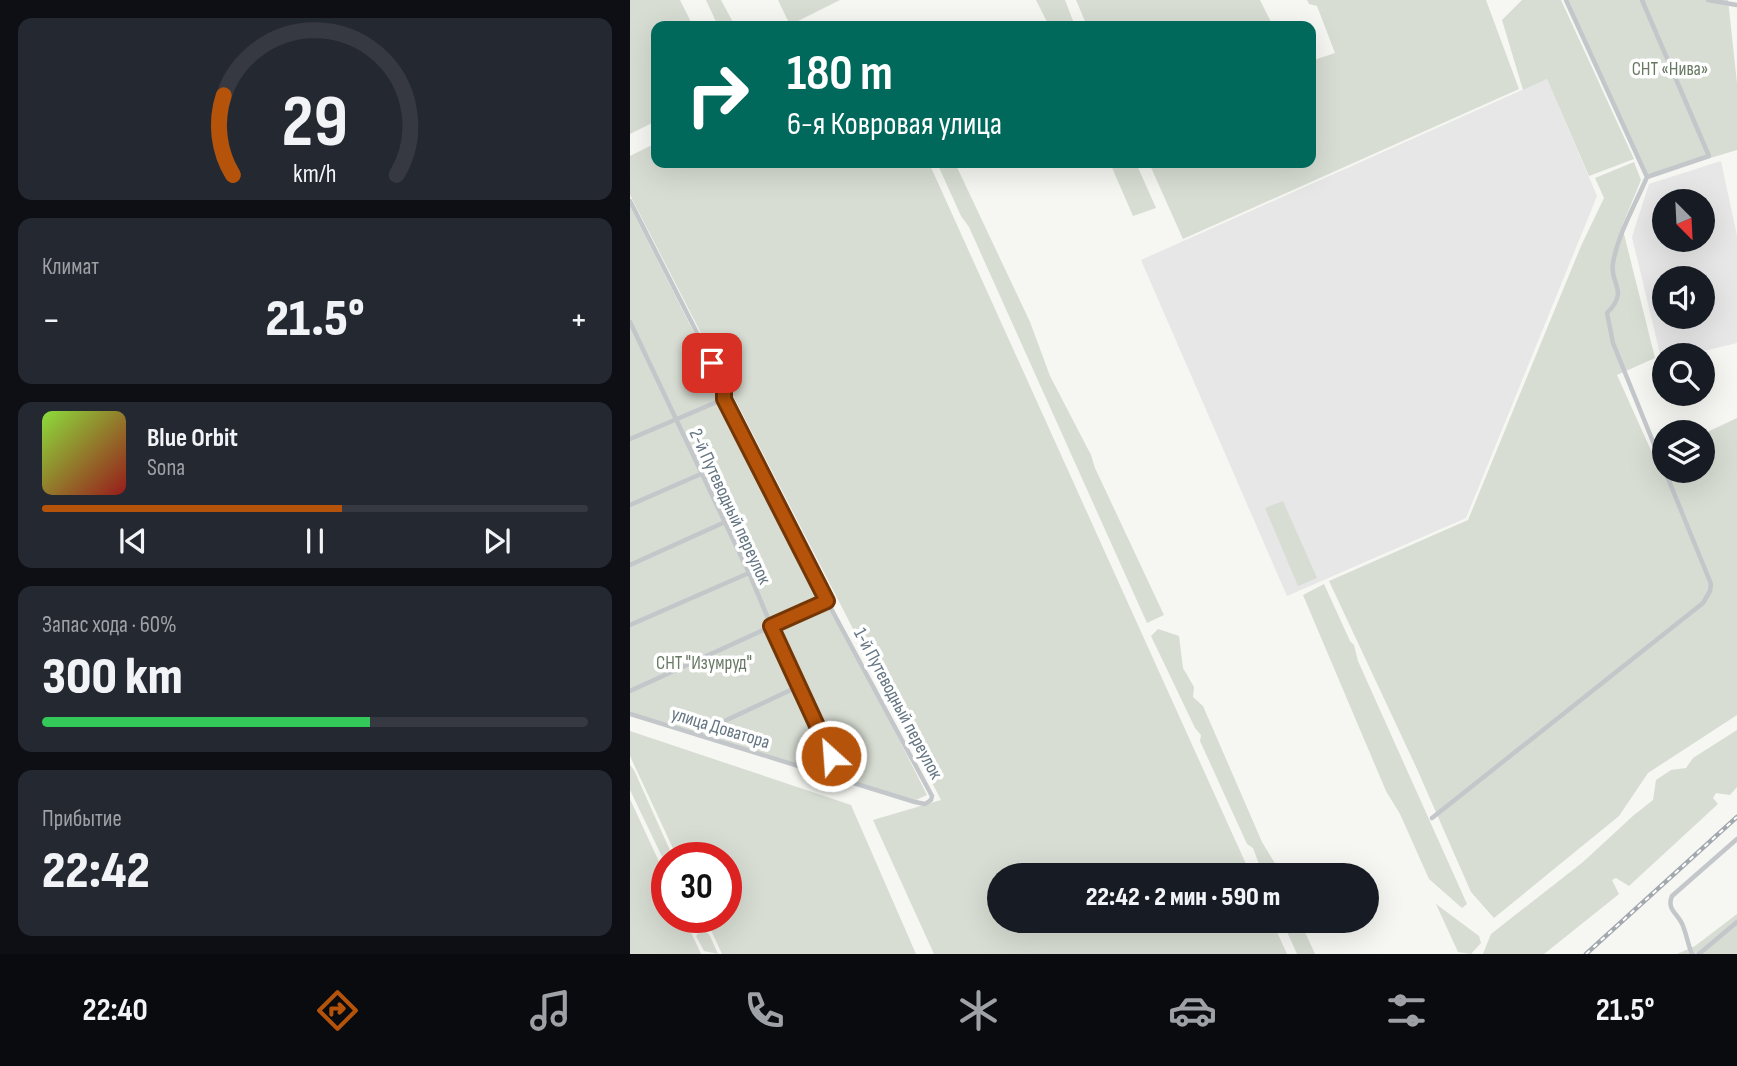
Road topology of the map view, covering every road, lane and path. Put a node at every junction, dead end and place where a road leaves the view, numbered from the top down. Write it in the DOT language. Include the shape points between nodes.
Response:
graph roads {
  1 [pos="1566,0"];
  2 [pos="1642,0"];
  3 [pos="1708,0"];
  4 [pos="1737,5"];
  5 [pos="1647,177"];
  6 [pos="630,201"];
  7 [pos="630,322"];
  8 [pos="724,399"];
  9 [pos="675,420"];
  10 [pos="1652,438"];
  11 [pos="630,439"];
  12 [pos="701,474"];
  13 [pos="1670,483"];
  14 [pos="630,505"];
  15 [pos="725,522"];
  16 [pos="630,565"];
  17 [pos="749,573"];
  18 [pos="827,601"];
  19 [pos="630,625"];
  20 [pos="771,626"];
  21 [pos="797,687"];
  22 [pos="630,691"];
  23 [pos="630,714"];
  24 [pos="696,734"];
  25 [pos="842,779"];
  26 [pos="925,804"];
  27 [pos="1432,818"];
  28 [pos="1737,839"];
  29 [pos="1737,922"];
  30 [pos="1692,954"];
  31 [pos="1699,954"];
  1 -- 5 [label="street"];
  2 -- 5 [label="street" via="1709,156"];
  3 -- 4 [label="street"];
  5 -- 10 [label="street" via="1618,245 1612,267 1619,287 1615,305 1607,313 1613,343"];
  6 -- 8 [label="street, 1-й Путеводный переулок" via="724,386"];
  7 -- 9 [label="street, 2-й Путеводный переулок"];
  8 -- 9 [label="street"];
  8 -- 18 [label="street, 1-й Путеводный переулок"];
  9 -- 11 [label="street"];
  9 -- 12 [label="street, 2-й Путеводный переулок"];
  12 -- 14 [label="street"];
  12 -- 15 [label="street, 2-й Путеводный переулок"];
  13 -- 27 [label="street" via="1711,584 1703,603"];
  15 -- 16 [label="street"];
  15 -- 17 [label="street, 2-й Путеводный переулок"];
  17 -- 19 [label="street"];
  17 -- 20 [label="street, 2-й Путеводный переулок"];
  18 -- 20 [label="street"];
  18 -- 26 [label="street, 1-й Путеводный переулок" via="932,792"];
  20 -- 21 [label="street, 2-й Путеводный переулок"];
  20 -- 22 [label="street"];
  21 -- 24 [label="street"];
  21 -- 25 [label="street, 2-й Путеводный переулок"];
  23 -- 24 [label="street, улица Доватора"];
  24 -- 25 [label="street, улица Доватора"];
  25 -- 26 [label="street, улица Доватора"];
  28 -- 30 [label="street" via="1672,896 1672,911 1681,920"];
  29 -- 31 [label="street"];
}
